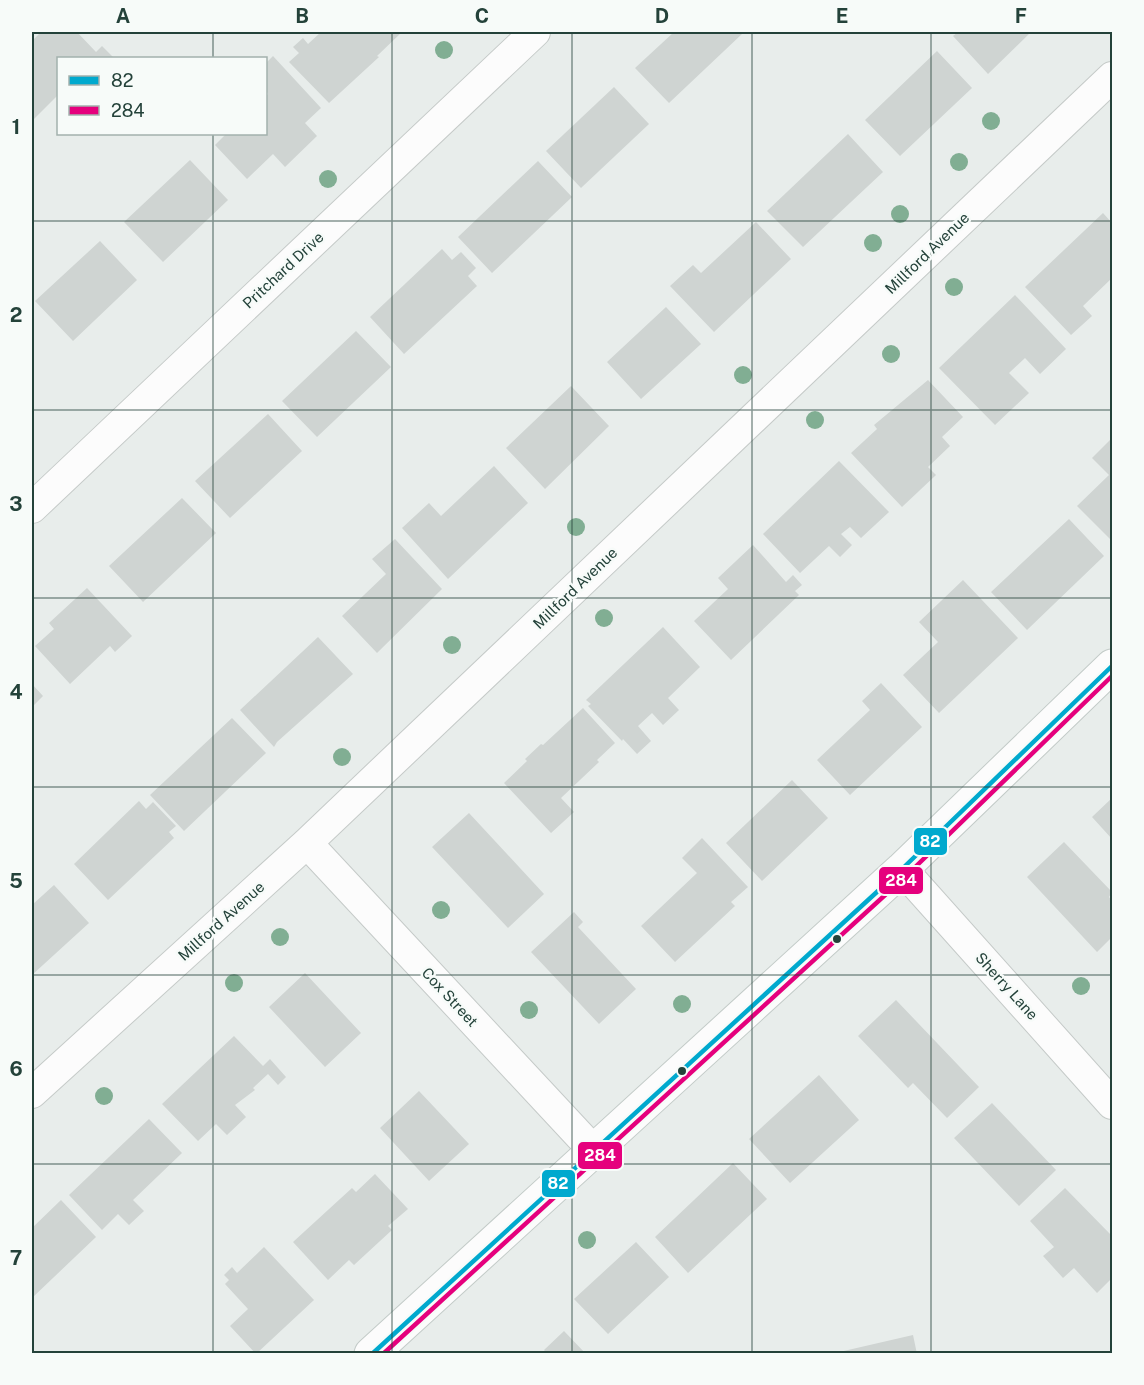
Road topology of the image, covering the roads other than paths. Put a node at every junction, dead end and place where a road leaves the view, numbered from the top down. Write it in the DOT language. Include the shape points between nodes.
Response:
graph roads {
  1 [pos="535,32"];
  2 [pos="1113,77"];
  3 [pos="32,508"];
  4 [pos="1113,666"];
  5 [pos="307,843"];
  6 [pos="902,869"];
  7 [pos="32,1093"];
  8 [pos="1113,1104"];
  9 [pos="593,1150"];
  10 [pos="371,1353"];
  1 -- 3 [label="street, Pritchard Drive"];
  2 -- 5 [label="street, Millford Avenue"];
  4 -- 6 [label="street"];
  5 -- 7 [label="street, Millford Avenue"];
  5 -- 9 [label="street, Cox Street"];
  6 -- 8 [label="street, Sherry Lane"];
  6 -- 9 [label="street"];
  9 -- 10 [label="street"];
}
